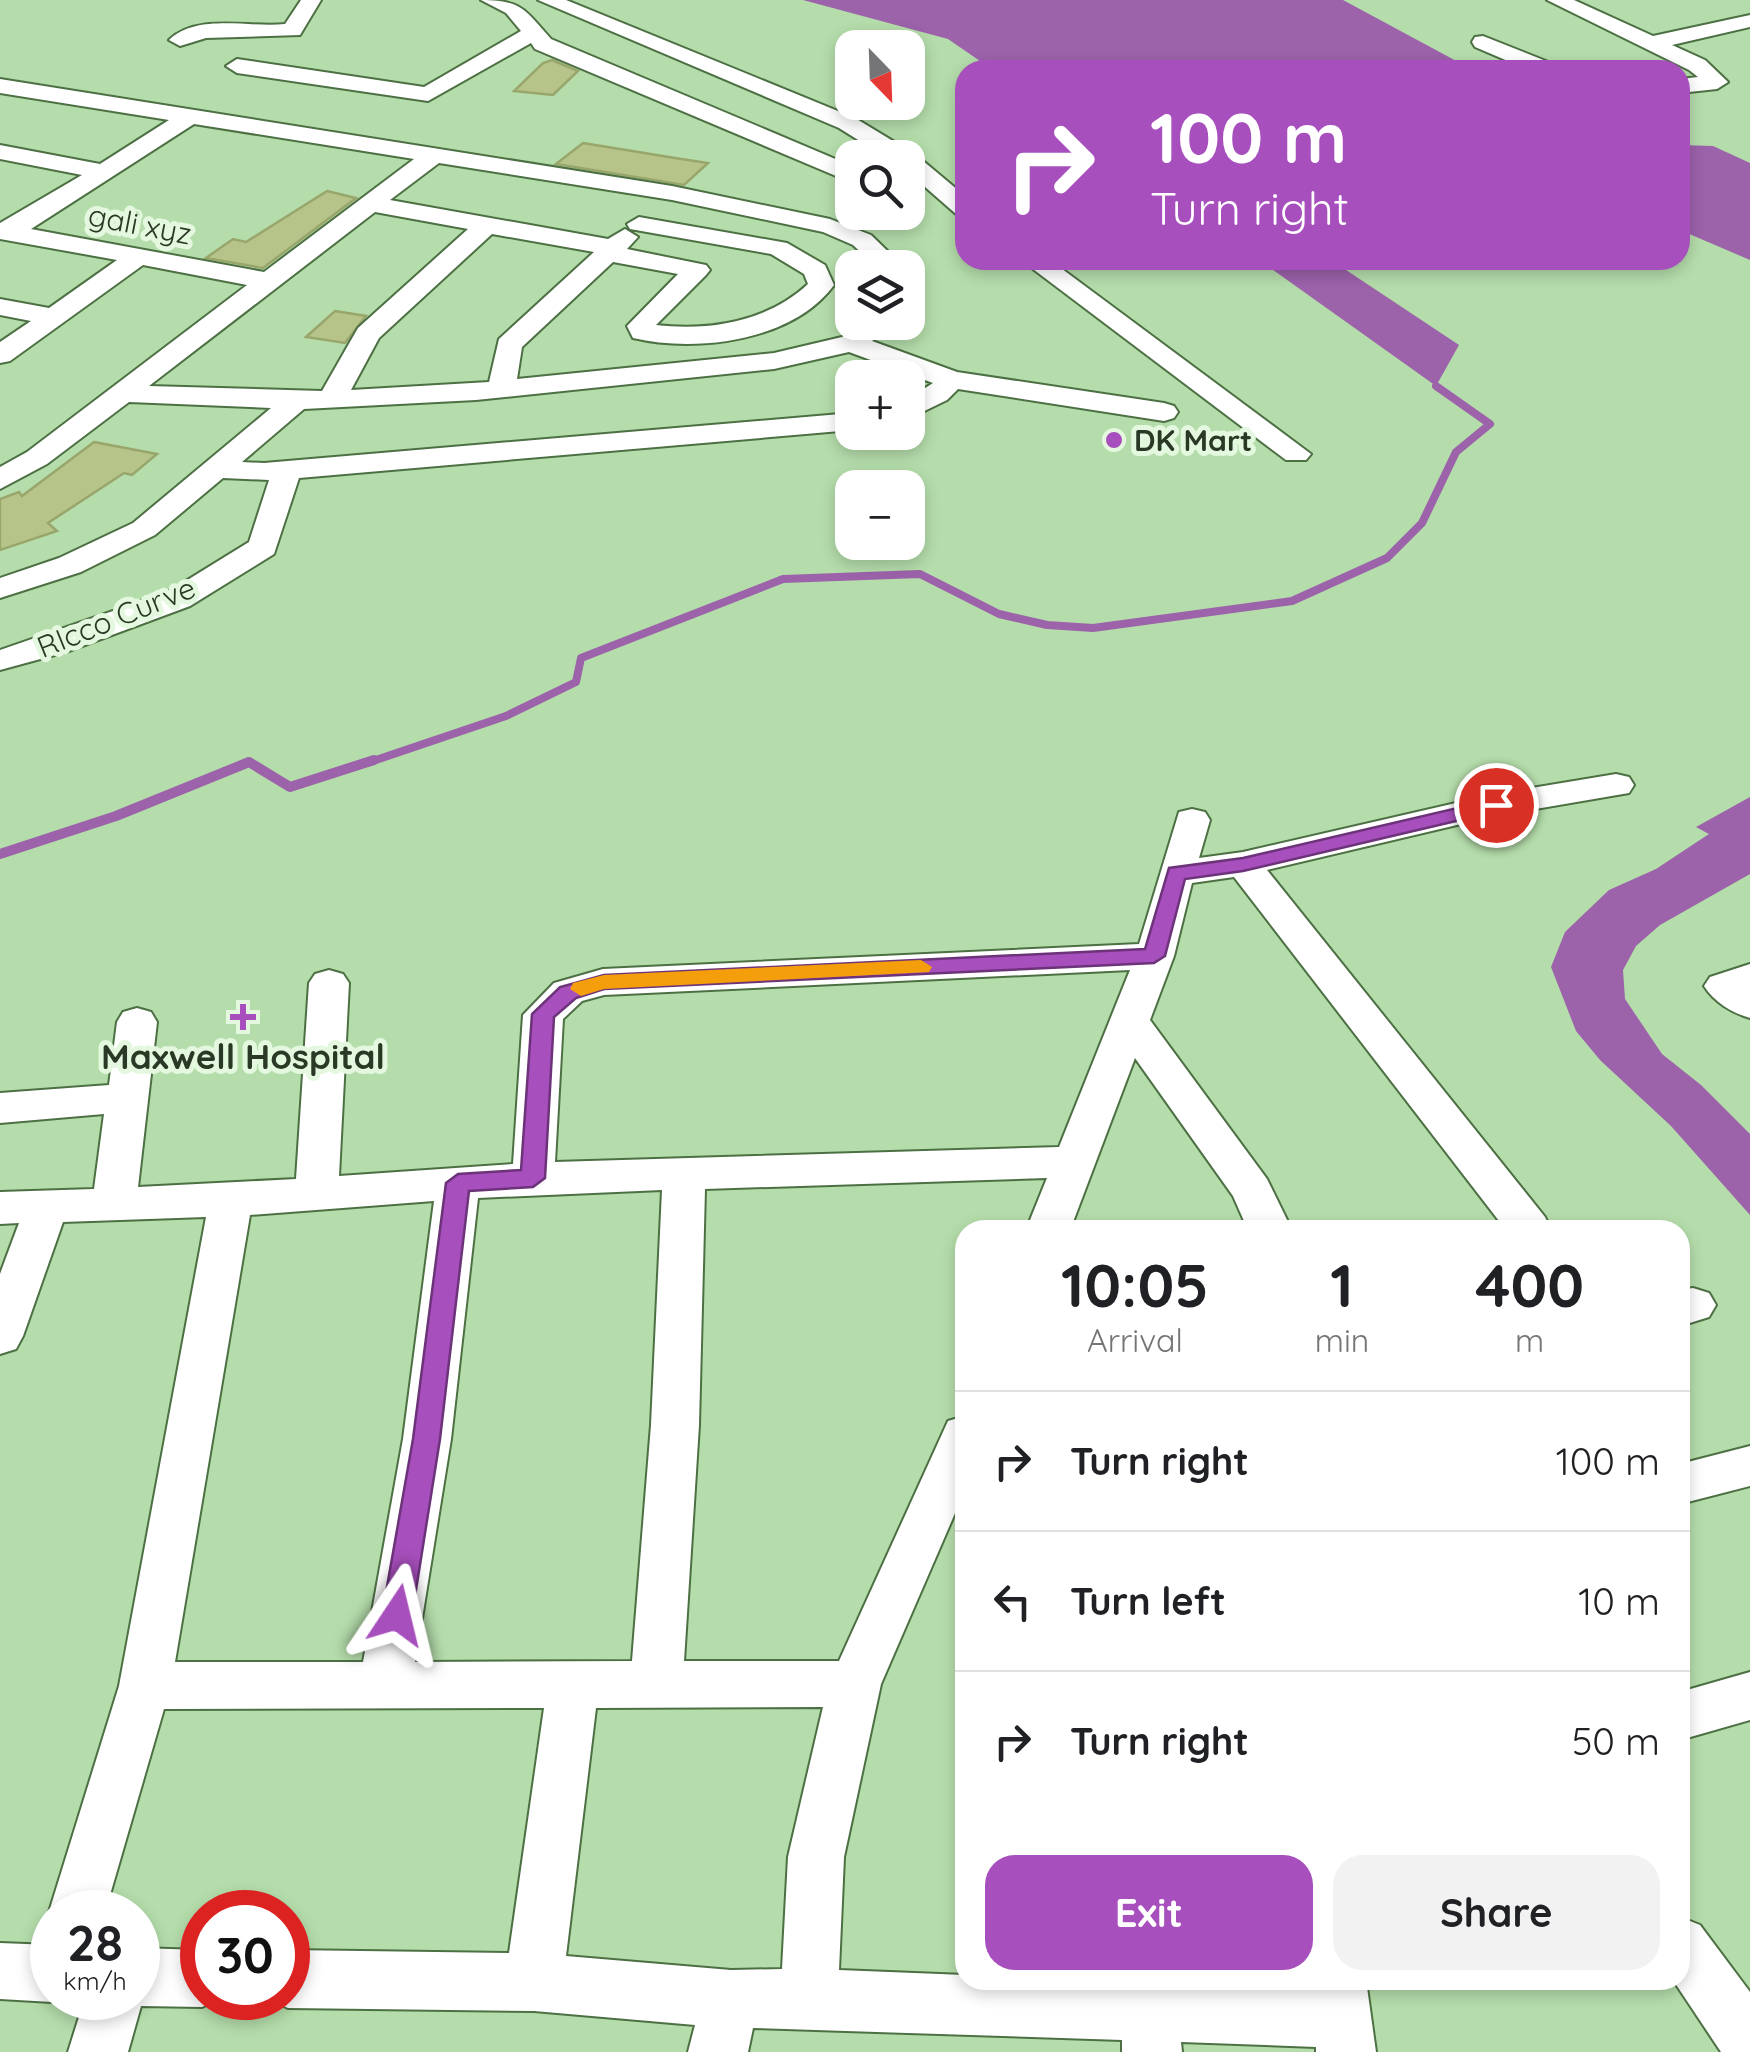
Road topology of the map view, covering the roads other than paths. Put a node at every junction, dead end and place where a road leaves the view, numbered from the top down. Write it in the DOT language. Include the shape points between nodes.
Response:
graph roads {
  1 [pos="311,0"];
  2 [pos="491,0"];
  3 [pos="548,0"];
  4 [pos="1557,0"];
  5 [pos="1733,0"];
  6 [pos="1750,8"];
  7 [pos="1750,22"];
  8 [pos="533,33"];
  9 [pos="180,40"];
  10 [pos="1483,42"];
  11 [pos="1651,43"];
  12 [pos="1525,60"];
  13 [pos="1688,60"];
  14 [pos="1690,61"];
  15 [pos="237,66"];
  16 [pos="0,86"];
  17 [pos="1690,86"];
  18 [pos="192,115"];
  19 [pos="402,121"];
  20 [pos="875,140"];
  21 [pos="367,144"];
  22 [pos="0,152"];
  23 [pos="434,155"];
  24 [pos="835,167"];
  25 [pos="101,171"];
  26 [pos="925,175"];
  27 [pos="672,193"];
  28 [pos="925,201"];
  29 [pos="955,201"];
  30 [pos="370,204"];
  31 [pos="955,207"];
  32 [pos="638,224"];
  33 [pos="487,225"];
  34 [pos="4,232"];
  35 [pos="734,238"];
  36 [pos="610,250"];
  37 [pos="873,250"];
  38 [pos="138,257"];
  39 [pos="697,270"];
  40 [pos="1048,270"];
  41 [pos="268,281"];
  42 [pos="812,297"];
  43 [pos="835,300"];
  44 [pos="0,307"];
  45 [pos="54,316"];
  46 [pos="856,340"];
  47 [pos="851,343"];
  48 [pos="0,354"];
  49 [pos="952,380"];
  50 [pos="502,389"];
  51 [pos="122,393"];
  52 [pos="332,400"];
  53 [pos="297,401"];
  54 [pos="925,401"];
  55 [pos="1164,412"];
  56 [pos="835,424"];
  57 [pos="0,449"];
  58 [pos="1296,454"];
  59 [pos="37,458"];
  60 [pos="218,469"];
  61 [pos="287,470"];
  62 [pos="0,480"];
  63 [pos="0,588"];
  64 [pos="0,660"];
  65 [pos="1616,785"];
  66 [pos="1192,820"];
  67 [pos="1243,864"];
  68 [pos="1176,873"];
  69 [pos="1154,956"];
  70 [pos="1750,977"];
  71 [pos="329,982"];
  72 [pos="1750,1004"];
  73 [pos="1129,1020"];
  74 [pos="137,1022"];
  75 [pos="127,1098"];
  76 [pos="0,1108"];
  77 [pos="1074,1162"];
  78 [pos="684,1174"];
  79 [pos="533,1178"];
  80 [pos="458,1183"];
  81 [pos="318,1193"];
  82 [pos="231,1200"];
  83 [pos="114,1204"];
  84 [pos="47,1206"];
  85 [pos="0,1208"];
  86 [pos="1052,1220"];
  87 [pos="1266,1220"];
  88 [pos="1523,1220"];
  89 [pos="0,1336"];
  90 [pos="955,1457"];
  91 [pos="1750,1466"];
  92 [pos="1690,1481"];
  93 [pos="854,1684"];
  94 [pos="385,1685"];
  95 [pos="573,1685"];
  96 [pos="656,1685"];
  97 [pos="145,1686"];
  98 [pos="1750,1696"];
  99 [pos="1690,1713"];
  100 [pos="83,1890"];
  101 [pos="1690,1959"];
  102 [pos="0,1971"];
  103 [pos="30,1972"];
  104 [pos="310,1979"];
  105 [pos="534,1982"];
  106 [pos="810,1998"];
  107 [pos="1151,2015"];
  108 [pos="1341,2017"];
  109 [pos="107,2020"];
  110 [pos="724,2025"];
  111 [pos="1747,2039"];
  112 [pos="98,2052"];
  1 -- 9 [label="street" via="292,30 202,31"];
  2 -- 8 [label="street" via="513,9"];
  3 -- 20 [label="street"];
  4 -- 11 [label="street"];
  5 -- 6 [label="street"];
  7 -- 11 [label="street"];
  8 -- 15 [label="street" via="428,94"];
  8 -- 24 [label="street" via="543,44"];
  10 -- 12 [label="street"];
  11 -- 13 [label="street"];
  14 -- 17 [label="street" via="1725,87"];
  16 -- 18 [label="street"];
  18 -- 21 [label="street"];
  18 -- 25 [label="street"];
  19 -- 21 [label="street"];
  21 -- 23 [label="street"];
  22 -- 25 [label="street"];
  23 -- 27 [label="street"];
  23 -- 30 [label="street"];
  25 -- 34 [label="street"];
  26 -- 29 [label="street"];
  27 -- 32 [label="street"];
  27 -- 37 [label="street" via="830,226"];
  28 -- 31 [label="street"];
  30 -- 33 [label="street"];
  30 -- 41 [label="street"];
  32 -- 35 [label="street"];
  32 -- 36 [label="street"];
  33 -- 36 [label="street"];
  33 -- 52 [label="street" via="368,334"];
  34 -- 38 [label="street, gali xyz"];
  35 -- 39 [label="street"];
  35 -- 42 [label="street" via="778,248 816,270 822,285"];
  36 -- 39 [label="street"];
  36 -- 50 [label="street" via="509,345"];
  38 -- 41 [label="street, gali xyz"];
  38 -- 45 [label="street"];
  39 -- 42 [label="street" via="640,326 643,332 747,326 792,312"];
  40 -- 58 [label="street"];
  41 -- 51 [label="street"];
  42 -- 43 [label="street"];
  44 -- 45 [label="street"];
  45 -- 48 [label="street"];
  46 -- 47 [label="street"];
  47 -- 49 [label="street"];
  47 -- 50 [label="street" via="774,361"];
  49 -- 54 [label="street"];
  49 -- 55 [label="street"];
  50 -- 52 [label="street"];
  51 -- 53 [label="street"];
  51 -- 59 [label="street"];
  52 -- 53 [label="street"];
  53 -- 60 [label="street"];
  56 -- 61 [label="street"];
  57 -- 59 [label="street"];
  59 -- 62 [label="street"];
  60 -- 61 [label="street"];
  60 -- 63 [label="street" via="144,529 70,565"];
  61 -- 64 [label="street, RIcco Curve" via="262,546 179,599"];
  65 -- 67 [label="street" via="1496,805"];
  66 -- 68 [label="street"];
  67 -- 68 [label="street"];
  67 -- 88 [label="street"];
  68 -- 69 [label="street"];
  69 -- 73 [label="street"];
  69 -- 79 [label="street" via="604,982 568,992 543,1014"];
  70 -- 72 [label="street" via="1724,986"];
  71 -- 81 [label="street"];
  73 -- 77 [label="street"];
  73 -- 87 [label="street" via="1252,1190"];
  74 -- 75 [label="street"];
  75 -- 76 [label="street"];
  75 -- 83 [label="street"];
  77 -- 78 [label="street"];
  77 -- 86 [label="street"];
  78 -- 79 [label="street"];
  78 -- 96 [label="street"];
  79 -- 80 [label="street"];
  80 -- 81 [label="street"];
  80 -- 94 [label="street" via="427,1439"];
  81 -- 82 [label="street"];
  82 -- 83 [label="street"];
  82 -- 97 [label="street"];
  83 -- 84 [label="street"];
  84 -- 85 [label="street"];
  84 -- 89 [label="street"];
  90 -- 93 [label="street"];
  91 -- 92 [label="street"];
  93 -- 96 [label="street"];
  93 -- 106 [label="street" via="816,1857"];
  94 -- 95 [label="street"];
  94 -- 97 [label="street"];
  95 -- 96 [label="street"];
  95 -- 105 [label="street"];
  97 -- 100 [label="street"];
  98 -- 99 [label="street"];
  101 -- 111 [label="street"];
  102 -- 103 [label="street"];
  104 -- 105 [label="street"];
  105 -- 110 [label="street"];
  106 -- 107 [label="street"];
  106 -- 110 [label="street"];
  107 -- 108 [label="street"];
  109 -- 112 [label="street"];
}
